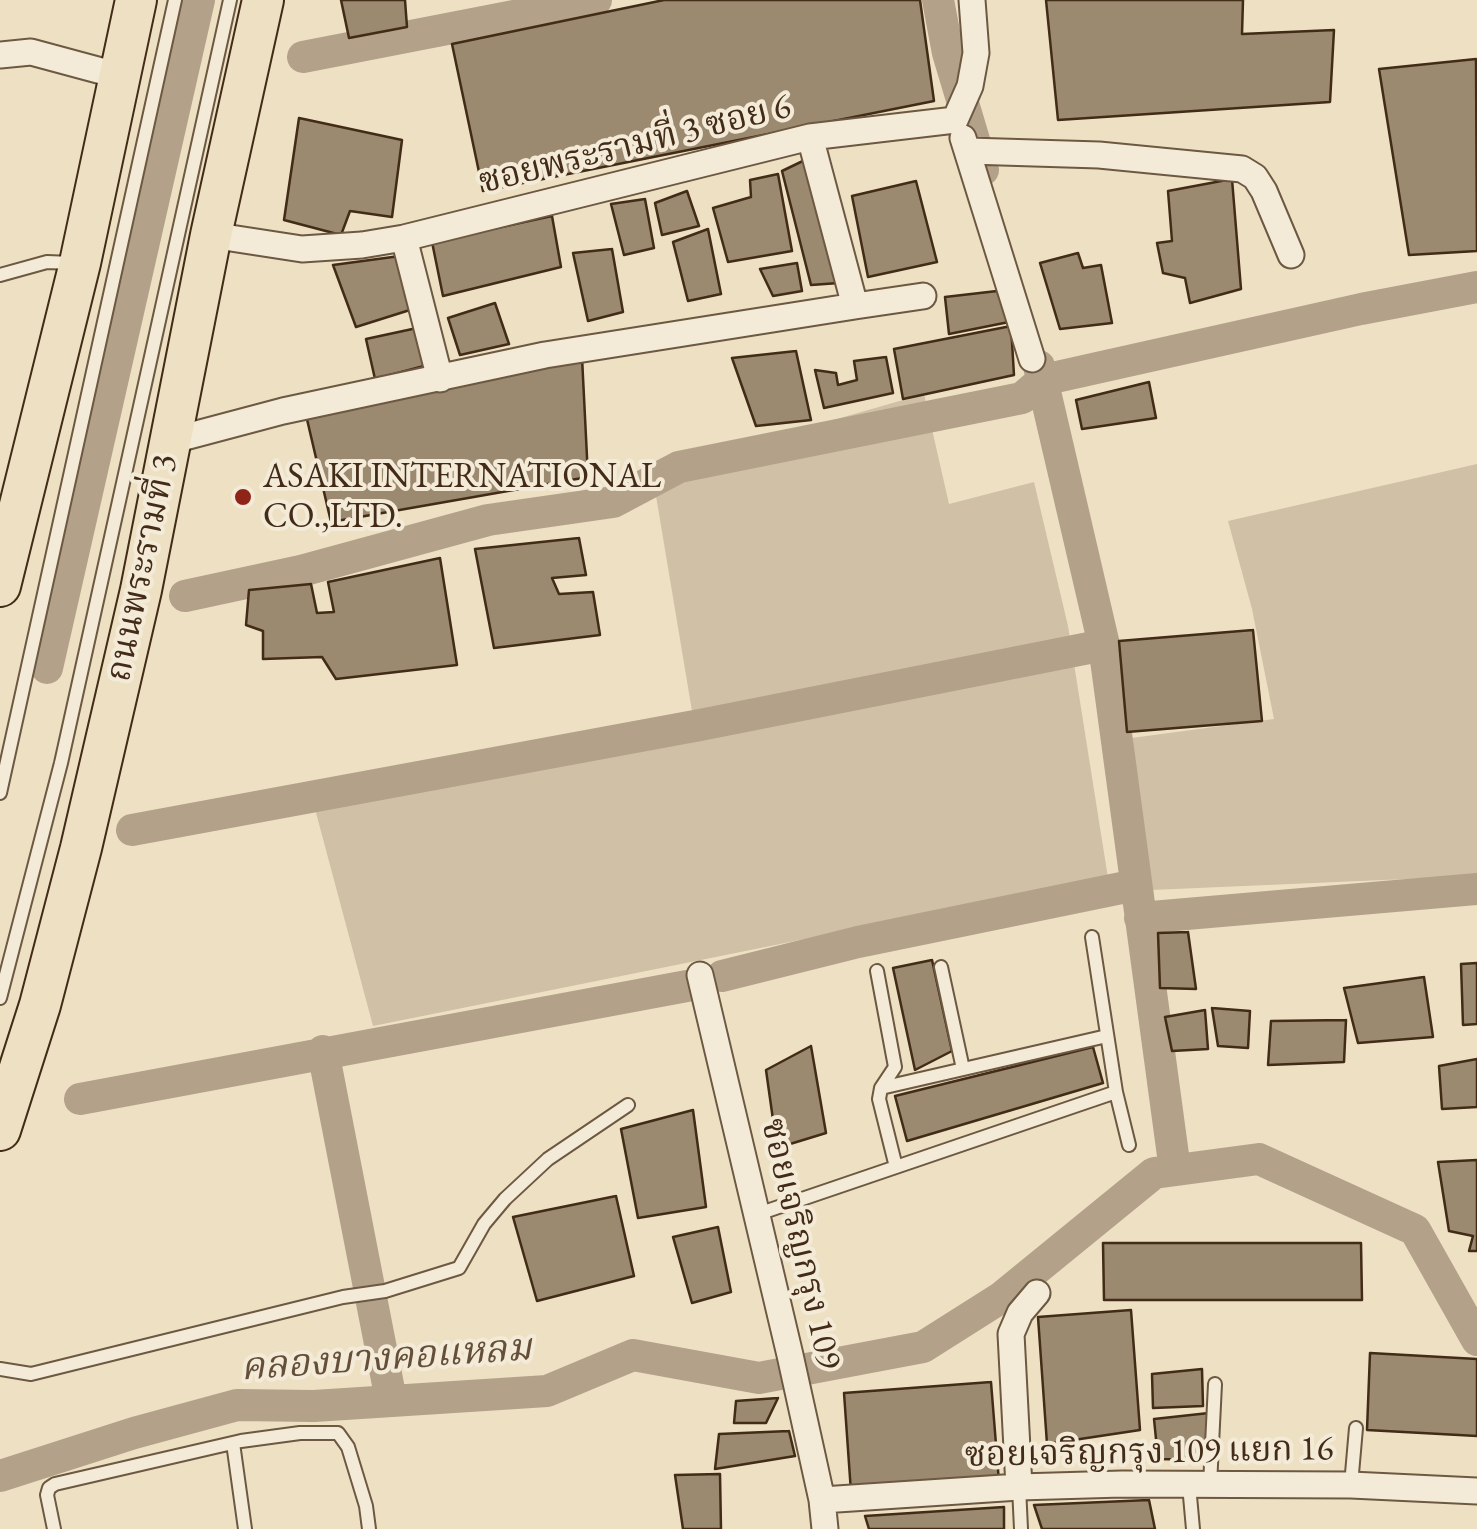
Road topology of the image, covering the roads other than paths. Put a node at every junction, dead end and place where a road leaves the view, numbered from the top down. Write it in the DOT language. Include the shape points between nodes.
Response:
graph roads {
  1 [pos="136,0"];
  2 [pos="175,0"];
  3 [pos="230,0"];
  4 [pos="263,0"];
  5 [pos="972,0"];
  6 [pos="0,55"];
  7 [pos="120,76"];
  8 [pos="957,116"];
  9 [pos="810,137"];
  10 [pos="974,152"];
  11 [pos="211,234"];
  12 [pos="404,238"];
  13 [pos="1291,255"];
  14 [pos="80,263"];
  15 [pos="0,275"];
  16 [pos="924,296"];
  17 [pos="855,306"];
  18 [pos="1032,359"];
  19 [pos="440,379"];
  20 [pos="170,441"];
  21 [pos="2,568"];
  22 [pos="0,792"];
  23 [pos="1092,937"];
  24 [pos="941,967"];
  25 [pos="877,971"];
  26 [pos="700,975"];
  27 [pos="0,998"];
  28 [pos="1107,1036"];
  29 [pos="963,1069"];
  30 [pos="881,1088"];
  31 [pos="1116,1092"];
  32 [pos="628,1104"];
  33 [pos="0,1130"];
  34 [pos="1129,1145"];
  35 [pos="896,1166"];
  36 [pos="758,1214"];
  37 [pos="1037,1293"];
  38 [pos="0,1369"];
  39 [pos="1215,1384"];
  40 [pos="1356,1428"];
  41 [pos="233,1443"];
  42 [pos="1352,1484"];
  43 [pos="1200,1485"];
  44 [pos="1019,1487"];
  45 [pos="1477,1492"];
  46 [pos="822,1500"];
  47 [pos="54,1529"];
  48 [pos="245,1529"];
  49 [pos="369,1529"];
  50 [pos="824,1529"];
  51 [pos="1021,1529"];
  52 [pos="1193,1529"];
  1 -- 7 [label="main road"];
  2 -- 22 [label="lane"];
  3 -- 27 [label="lane" via="61,762"];
  4 -- 11 [label="main road, ถนนพระรามที่ 3"];
  5 -- 8 [label="street" via="976,53"];
  6 -- 7 [label="street" via="31,52"];
  7 -- 14 [label="main road"];
  8 -- 9 [label="street, ซอยพระรามที่ 3 ซอย 6"];
  8 -- 10 [label="street"];
  9 -- 12 [label="street, ซอยพระรามที่ 3 ซอย 6"];
  9 -- 17 [label="street"];
  10 -- 13 [label="street" via="1242,169 1264,191"];
  10 -- 18 [label="street"];
  11 -- 12 [label="street, ซอยพระรามที่ 3 ซอย 6" via="302,249"];
  11 -- 20 [label="main road, ถนนพระรามที่ 3"];
  12 -- 19 [label="street"];
  14 -- 15 [label="lane" via="47,262"];
  14 -- 21 [label="main road"];
  16 -- 17 [label="street"];
  17 -- 19 [label="street" via="545,355"];
  19 -- 20 [label="street"];
  20 -- 33 [label="main road, ถนนพระรามที่ 3" via="81,848"];
  23 -- 28 [label="lane"];
  24 -- 29 [label="lane"];
  25 -- 30 [label="lane" via="894,1054"];
  26 -- 36 [label="street, ซอยเจริญกรุง 109"];
  28 -- 29 [label="lane"];
  28 -- 31 [label="lane"];
  29 -- 30 [label="lane"];
  30 -- 35 [label="lane"];
  31 -- 34 [label="lane"];
  31 -- 35 [label="lane"];
  32 -- 38 [label="lane" via="504,1199 460,1268 31,1374"];
  35 -- 36 [label="lane"];
  36 -- 46 [label="street, ซอยเจริญกรุง 109"];
  37 -- 44 [label="street" via="1011,1334"];
  39 -- 43 [label="lane"];
  40 -- 42 [label="lane"];
  41 -- 47 [label="lane" via="55,1484 47,1495"];
  41 -- 48 [label="lane"];
  41 -- 49 [label="lane" via="338,1433"];
  42 -- 43 [label="street, ซอยเจริญกรุง 109 แยก 16"];
  42 -- 45 [label="street, ซอยเจริญกรุง 109 แยก 16"];
  43 -- 44 [label="street, ซอยเจริญกรุง 109 แยก 16"];
  43 -- 52 [label="lane"];
  44 -- 46 [label="street, ซอยเจริญกรุง 109 แยก 16"];
  44 -- 51 [label="lane"];
  46 -- 50 [label="street, ซอยเจริญกรุง 109"];
}
